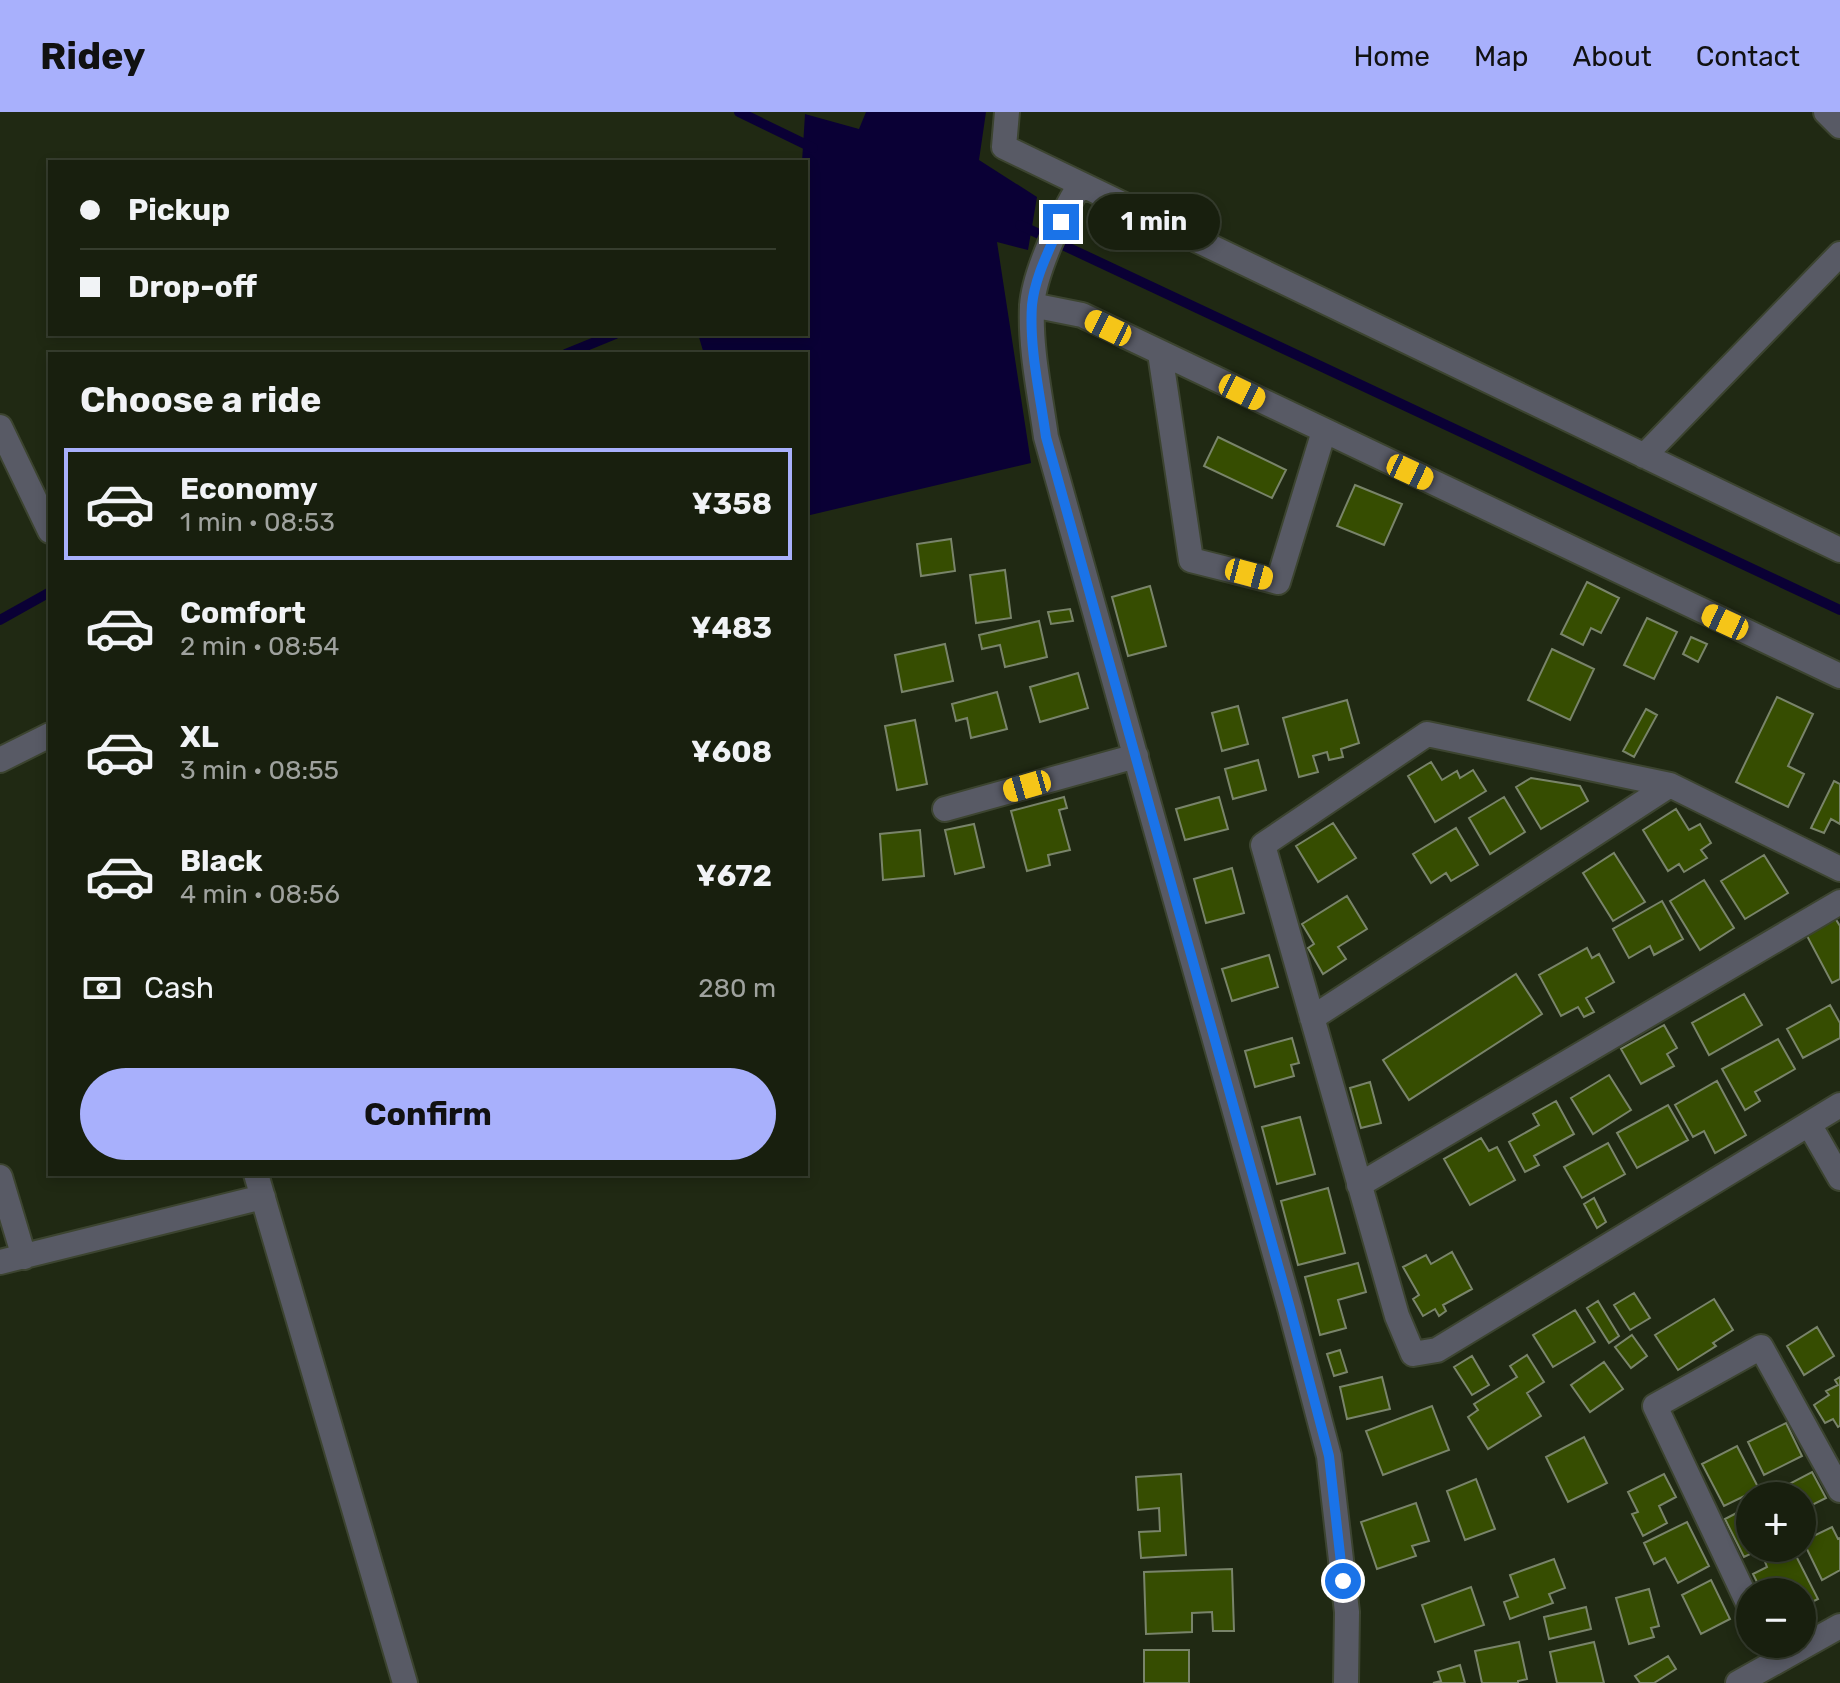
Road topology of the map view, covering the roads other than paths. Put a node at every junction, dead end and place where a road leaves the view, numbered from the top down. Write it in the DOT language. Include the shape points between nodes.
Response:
graph roads {
  1 [pos="1007,112"];
  2 [pos="1826,112"];
  3 [pos="1840,126"];
  4 [pos="1076,191"];
  5 [pos="1840,254"];
  6 [pos="1032,305"];
  7 [pos="1160,353"];
  8 [pos="0,427"];
  9 [pos="1324,431"];
  10 [pos="1644,456"];
  11 [pos="48,527"];
  12 [pos="1840,550"];
  13 [pos="1840,676"];
  14 [pos="48,736"];
  15 [pos="1136,756"];
  16 [pos="0,760"];
  17 [pos="1670,785"];
  18 [pos="945,809"];
  19 [pos="1840,869"];
  20 [pos="1840,902"];
  21 [pos="1312,1018"];
  22 [pos="1840,1105"];
  23 [pos="1809,1124"];
  24 [pos="0,1177"];
  25 [pos="1840,1178"];
  26 [pos="260,1185"];
  27 [pos="1359,1185"];
  28 [pos="12,1260"];
  29 [pos="1840,1490"];
  30 [pos="1736,1578"];
  31 [pos="1840,1626"];
  32 [pos="1816,1635"];
  33 [pos="1766,1658"];
  34 [pos="405,1683"];
  35 [pos="1346,1683"];
  36 [pos="1738,1683"];
  1 -- 4 [label="street" via="1004,147"];
  2 -- 3 [label="street"];
  4 -- 6 [label="street" via="1039,273"];
  4 -- 10 [label="street"];
  5 -- 10 [label="street"];
  6 -- 7 [label="street" via="1082,315"];
  6 -- 15 [label="street" via="1046,437"];
  7 -- 9 [label="street"];
  7 -- 9 [label="street" via="1191,560 1278,582"];
  8 -- 11 [label="street"];
  9 -- 13 [label="street"];
  10 -- 12 [label="street"];
  14 -- 16 [label="street"];
  15 -- 18 [label="street"];
  15 -- 35 [label="street" via="1329,1456 1347,1612"];
  17 -- 19 [label="street"];
  17 -- 21 [label="street"];
  17 -- 21 [label="street" via="1427,734 1263,845"];
  20 -- 27 [label="street"];
  21 -- 27 [label="street"];
  22 -- 23 [label="street"];
  23 -- 25 [label="street"];
  23 -- 27 [label="street" via="1437,1350 1413,1354"];
  24 -- 28 [label="street"];
  26 -- 28 [label="street"];
  26 -- 34 [label="street"];
  29 -- 30 [label="street" via="1761,1347 1655,1406"];
  31 -- 32 [label="street"];
  33 -- 36 [label="street"];
}
